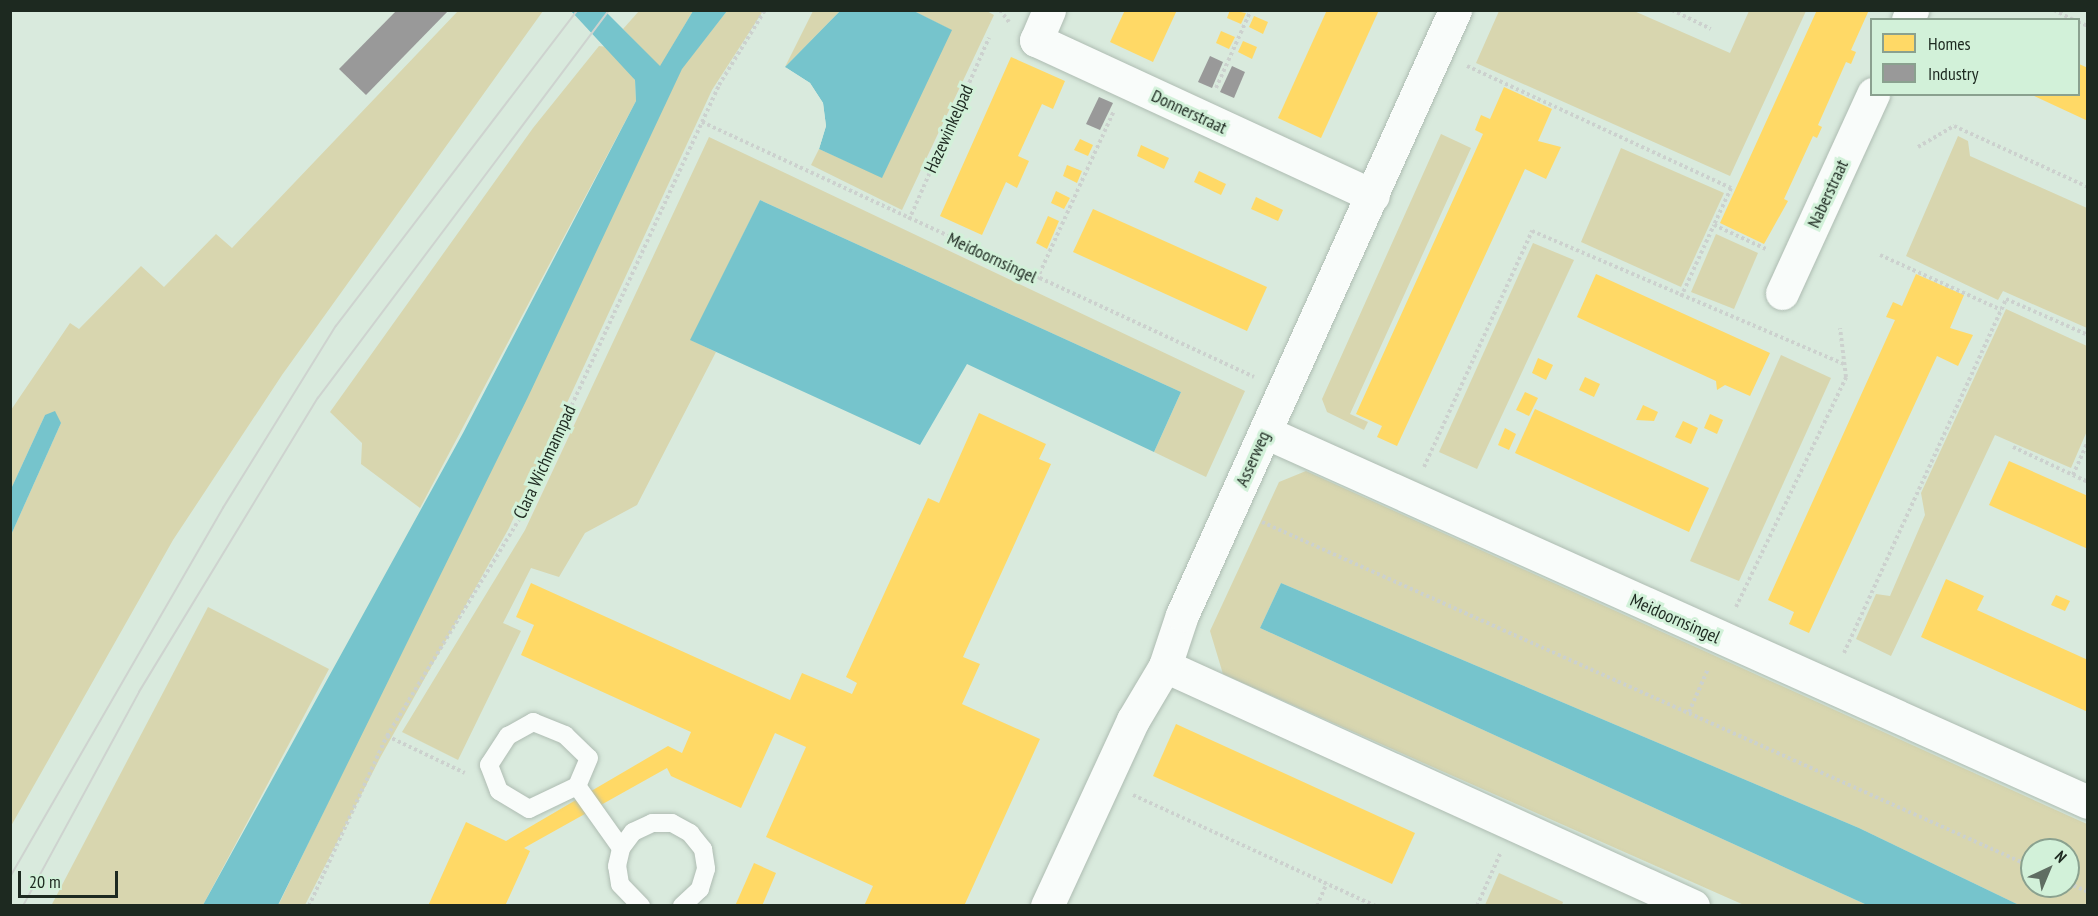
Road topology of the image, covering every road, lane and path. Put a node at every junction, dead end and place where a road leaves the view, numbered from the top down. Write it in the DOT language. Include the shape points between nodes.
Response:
graph roads {
  1 [pos="765,10"];
  2 [pos="1049,10"];
  3 [pos="1251,10"];
  4 [pos="1455,10"];
  5 [pos="1672,10"];
  6 [pos="2054,10"];
  7 [pos="2070,18"];
  8 [pos="1712,29"];
  9 [pos="989,38"];
  10 [pos="1437,52"];
  11 [pos="1127,83"];
  12 [pos="1872,96"];
  13 [pos="1202,118"];
  14 [pos="702,122"];
  15 [pos="1918,147"];
  16 [pos="2088,187"];
  17 [pos="1373,196"];
  18 [pos="909,220"];
  19 [pos="1714,225"];
  20 [pos="1880,255"];
  21 [pos="1796,263"];
  22 [pos="1037,279"];
  23 [pos="1782,293"];
  24 [pos="1682,297"];
  25 [pos="2001,310"];
  26 [pos="1840,328"];
  27 [pos="2088,335"];
  28 [pos="1844,364"];
  29 [pos="1284,391"];
  30 [pos="1265,432"];
  31 [pos="2088,442"];
  32 [pos="2013,447"];
  33 [pos="1424,467"];
  34 [pos="2073,475"];
  35 [pos="2088,482"];
  36 [pos="1225,521"];
  37 [pos="1720,639"];
  38 [pos="1844,653"];
  39 [pos="1165,666"];
  40 [pos="1689,712"];
  41 [pos="387,736"];
  42 [pos="494,776"];
  43 [pos="1104,782"];
  44 [pos="577,786"];
  45 [pos="2088,802"];
  46 [pos="1514,824"];
  47 [pos="621,848"];
  48 [pos="2020,862"];
  49 [pos="1327,883"];
  50 [pos="309,906"];
  51 [pos="641,906"];
  52 [pos="682,906"];
  53 [pos="1047,906"];
  54 [pos="1317,906"];
  55 [pos="1376,906"];
  56 [pos="1477,906"];
  57 [pos="1694,906"];
  1 -- 14 [label="path, Clara Wichmannpad"];
  2 -- 11 [label="street, Donnerstraat" via="1036,40"];
  3 -- 13 [label="path"];
  4 -- 10 [label="street, Asserweg"];
  5 -- 8 [label="path"];
  6 -- 7 [label="path"];
  9 -- 18 [label="path, Hazewinkelpad"];
  10 -- 17 [label="street, Asserweg"];
  10 -- 19 [label="path" via="1731,188"];
  11 -- 13 [label="street, Donnerstraat"];
  11 -- 22 [label="path"];
  12 -- 21 [label="street, Naberstraat"];
  13 -- 17 [label="street, Donnerstraat"];
  14 -- 18 [label="path, Meidoornsingel"];
  14 -- 41 [label="path, Clara Wichmannpad" via="519,520"];
  15 -- 16 [label="path" via="1954,126"];
  17 -- 29 [label="street, Asserweg"];
  18 -- 22 [label="path, Meidoornsingel"];
  19 -- 21 [label="path"];
  19 -- 24 [label="path"];
  20 -- 25 [label="path"];
  21 -- 23 [label="street, Naberstraat"];
  22 -- 29 [label="path, Meidoornsingel"];
  24 -- 28 [label="path"];
  24 -- 33 [label="path" via="1532,231"];
  25 -- 27 [label="path" via="2006,299"];
  25 -- 38 [label="path"];
  26 -- 28 [label="path"];
  28 -- 37 [label="path" via="1846,377"];
  29 -- 30 [label="street, Asserweg"];
  30 -- 36 [label="street, Asserweg"];
  30 -- 37 [label="street, Meidoornsingel"];
  31 -- 34 [label="path"];
  32 -- 34 [label="path"];
  34 -- 35 [label="path"];
  36 -- 39 [label="street, Asserweg" via="1182,615"];
  36 -- 40 [label="path" via="1266,522"];
  37 -- 40 [label="path"];
  37 -- 45 [label="street, Meidoornsingel"];
  39 -- 43 [label="street, Asserweg"];
  39 -- 46 [label="street"];
  40 -- 48 [label="path"];
  41 -- 42 [label="path" via="476,778"];
  41 -- 50 [label="path, Clara Wichmannpad"];
  42 -- 44 [label="lane" via="499,791 529,809"];
  42 -- 44 [label="lane" via="489,765 508,735 533,722 565,735 589,758"];
  43 -- 49 [label="path"];
  43 -- 53 [label="street, Asserweg"];
  44 -- 47 [label="lane"];
  46 -- 56 [label="path"];
  46 -- 57 [label="street"];
  47 -- 51 [label="lane" via="620,884"];
  47 -- 52 [label="lane" via="633,832 652,823 672,823 690,833 703,849 706,869 700,889"];
  49 -- 54 [label="path"];
  49 -- 55 [label="path"];
}
